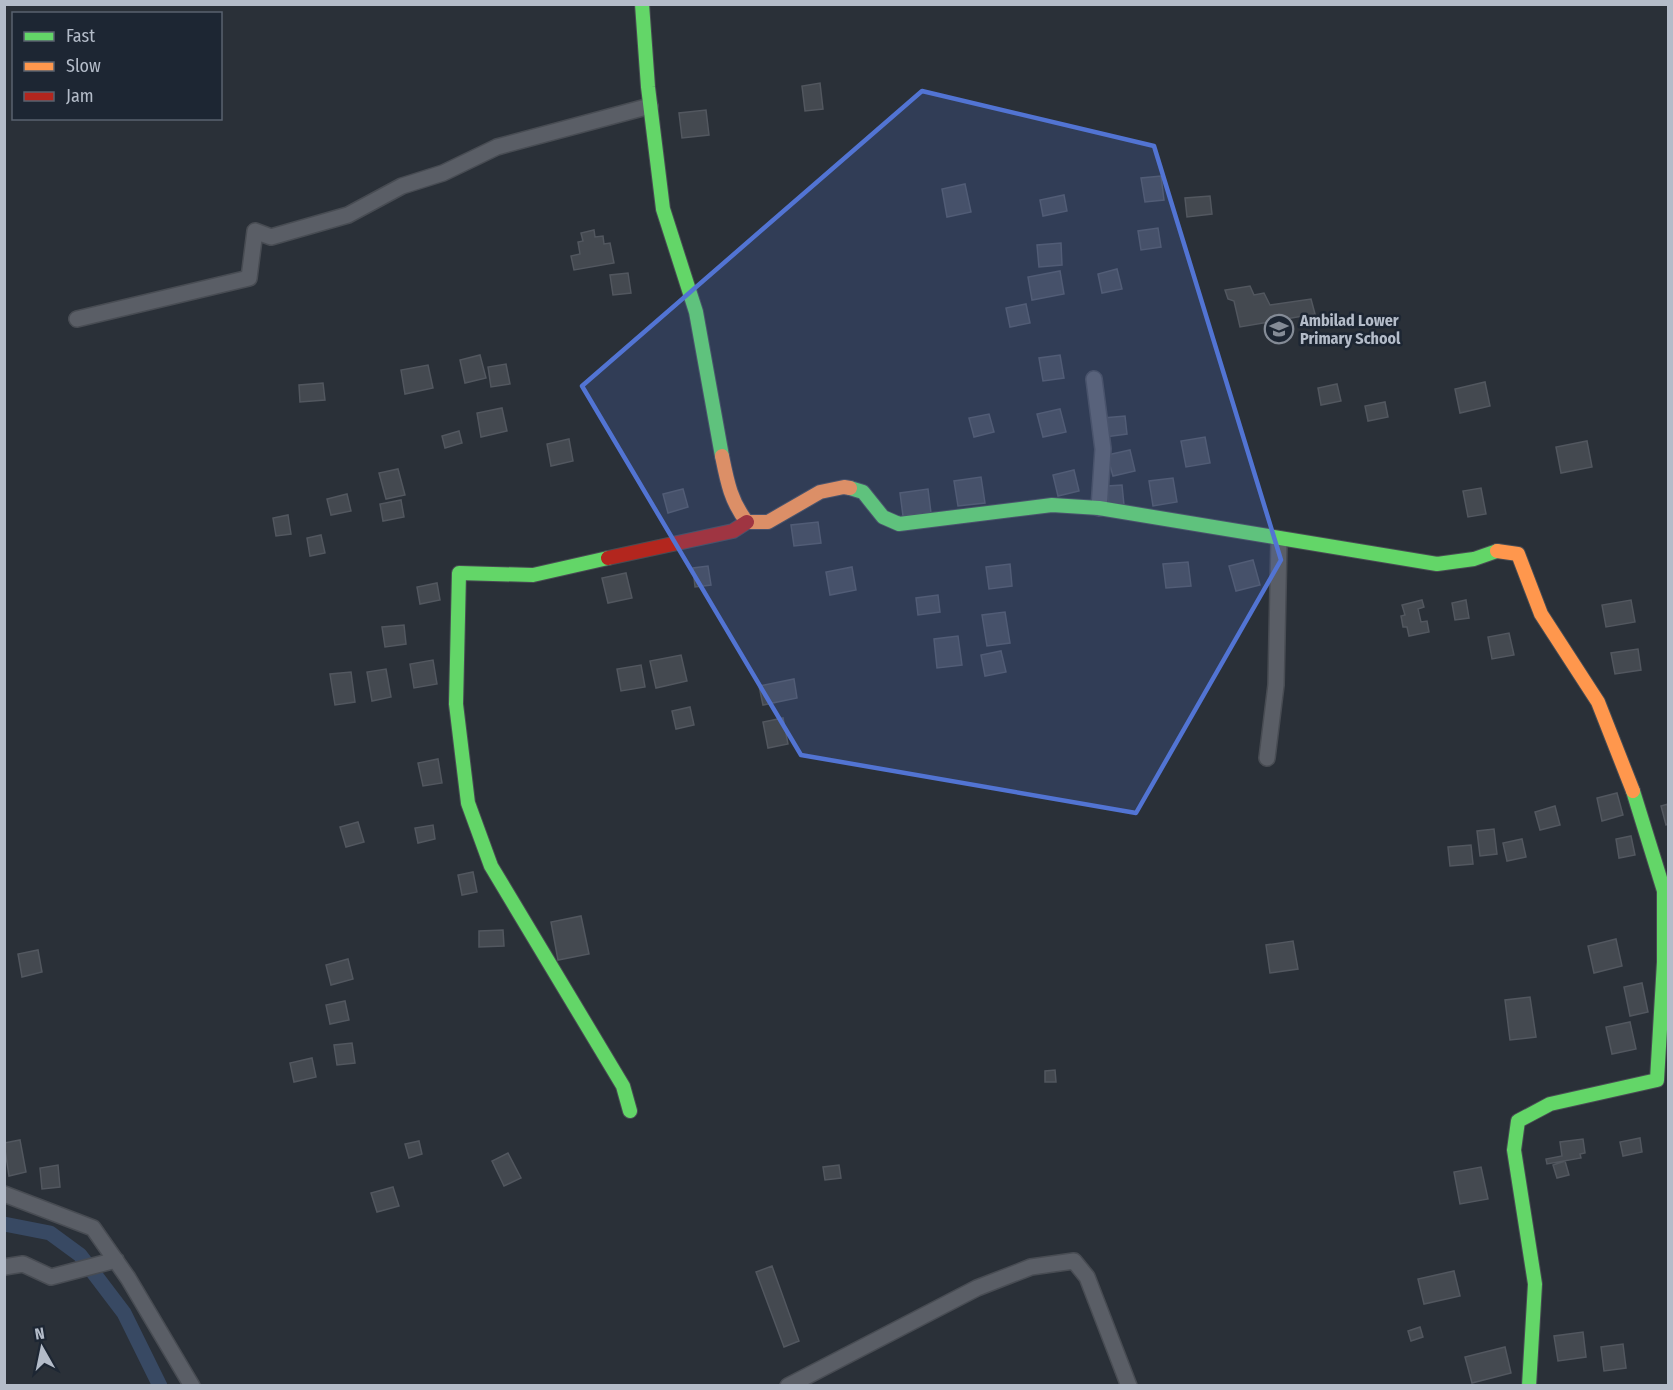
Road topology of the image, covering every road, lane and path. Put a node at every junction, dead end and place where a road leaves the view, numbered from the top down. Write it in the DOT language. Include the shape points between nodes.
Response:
graph roads {
  1 [pos="642,4"];
  2 [pos="650,106"];
  3 [pos="77,319"];
  4 [pos="1094,379"];
  5 [pos="1099,508"];
  6 [pos="747,522"];
  7 [pos="1279,539"];
  8 [pos="1267,758"];
  9 [pos="1666,961"];
  10 [pos="1663,1082"];
  11 [pos="630,1111"];
  12 [pos="4,1194"];
  13 [pos="115,1260"];
  14 [pos="4,1268"];
  15 [pos="192,1386"];
  16 [pos="789,1386"];
  17 [pos="1130,1386"];
  18 [pos="1529,1386"];
  1 -- 2 [label="street"];
  2 -- 3 [label="street" via="497,147 443,173 402,186 348,215 272,237 255,231 249,278"];
  2 -- 6 [label="street" via="663,209 696,312 728,489"];
  4 -- 5 [label="street" via="1103,449"];
  5 -- 6 [label="street" via="1052,505 899,524 884,517 863,492 844,488 820,492 768,522"];
  5 -- 7 [label="street"];
  6 -- 11 [label="street" via="733,531 533,574 459,573 456,704 468,803 491,866 623,1086"];
  7 -- 8 [label="street" via="1276,684"];
  7 -- 9 [label="street" via="1437,564 1474,559 1498,550 1518,554 1541,614 1598,702 1636,799 1664,891"];
  9 -- 10 [label="street"];
  10 -- 18 [label="street" via="1550,1104 1518,1121 1514,1150 1535,1284"];
  12 -- 13 [label="street" via="93,1228"];
  13 -- 14 [label="street" via="51,1277 23,1264"];
  13 -- 15 [label="street"];
  16 -- 17 [label="street" via="977,1288 1031,1268 1074,1261 1087,1277"];
}
